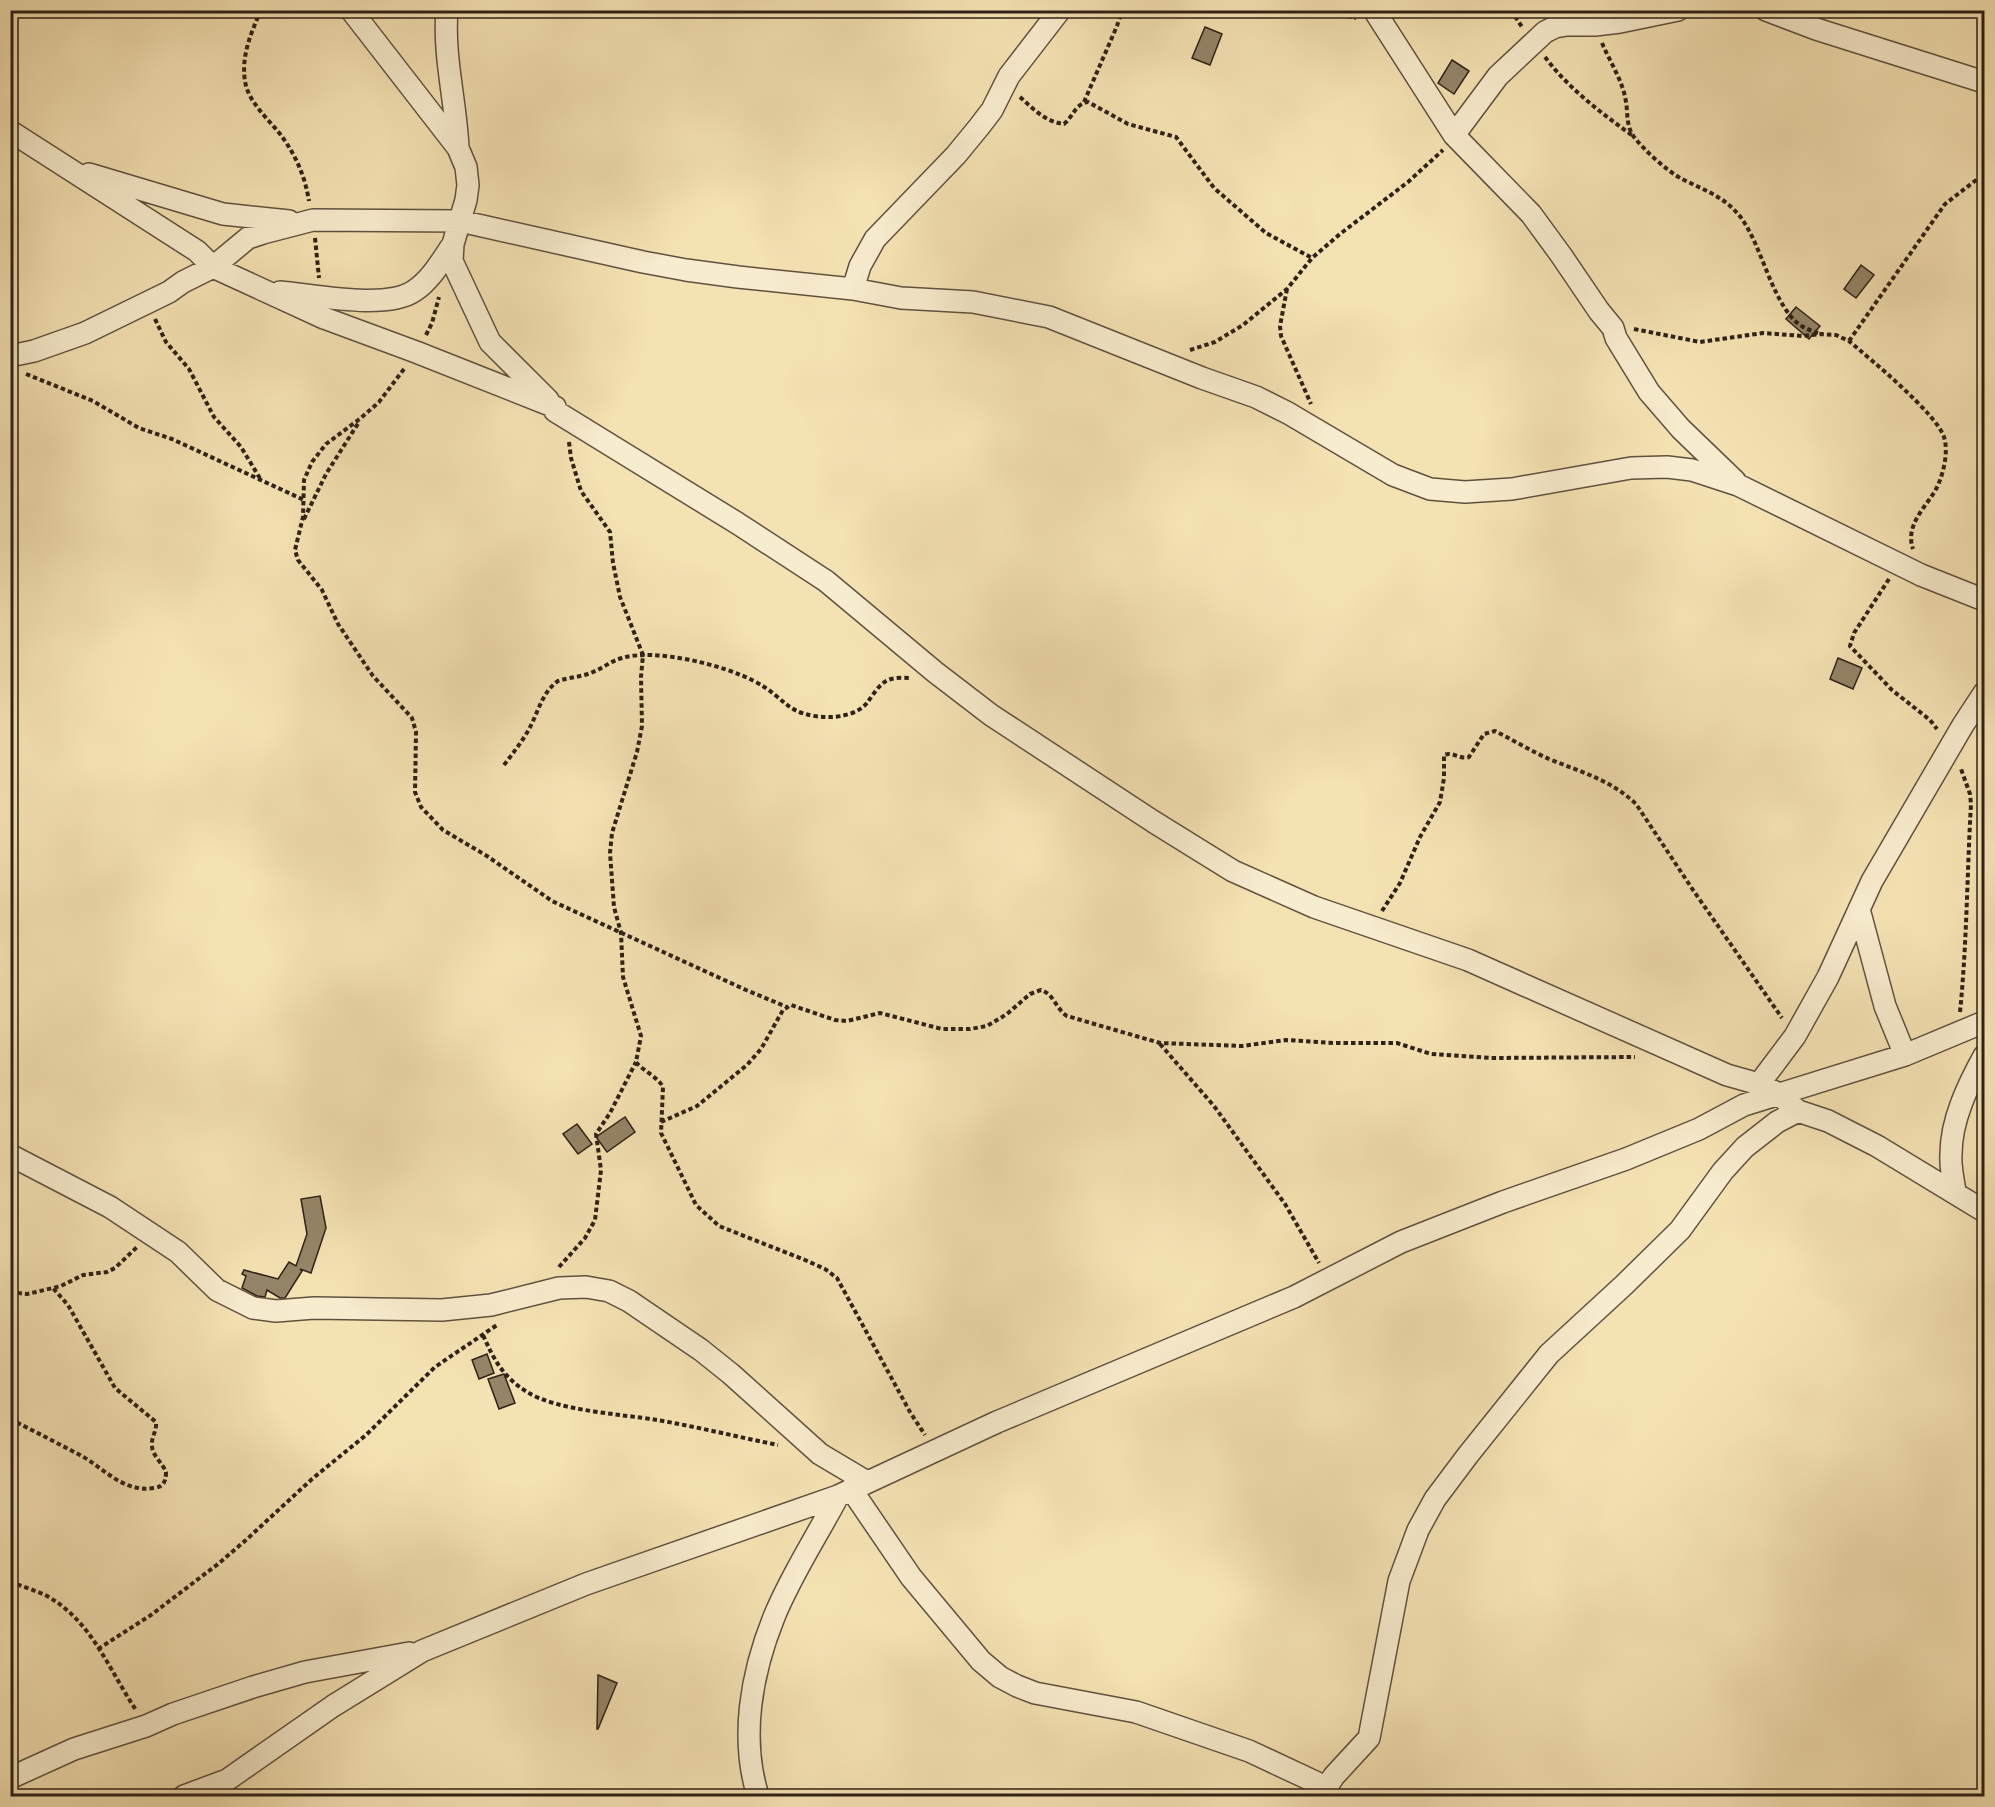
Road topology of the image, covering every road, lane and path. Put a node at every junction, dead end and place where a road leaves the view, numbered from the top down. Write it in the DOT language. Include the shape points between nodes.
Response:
graph roads {
  1 [pos="261,10"];
  2 [pos="351,10"];
  3 [pos="447,10"];
  4 [pos="1060,10"];
  5 [pos="1122,10"];
  6 [pos="1318,10"];
  7 [pos="1678,10"];
  8 [pos="1766,10"];
  9 [pos="1378,16"];
  10 [pos="1595,25"];
  11 [pos="1534,44"];
  12 [pos="1984,81"];
  13 [pos="1004,84"];
  14 [pos="1084,102"];
  15 [pos="1454,135"];
  16 [pos="1633,136"];
  17 [pos="14,138"];
  18 [pos="458,148"];
  19 [pos="64,166"];
  20 [pos="1984,174"];
  21 [pos="460,220"];
  22 [pos="308,221"];
  23 [pos="453,253"];
  24 [pos="1312,258"];
  25 [pos="213,267"];
  26 [pos="854,289"];
  27 [pos="1287,289"];
  28 [pos="265,290"];
  29 [pos="321,296"];
  30 [pos="146,302"];
  31 [pos="1629,328"];
  32 [pos="1821,334"];
  33 [pos="1849,341"];
  34 [pos="1179,351"];
  35 [pos="416,352"];
  36 [pos="15,364"];
  37 [pos="560,412"];
  38 [pos="361,418"];
  39 [pos="1324,435"];
  40 [pos="261,481"];
  41 [pos="1738,485"];
  42 [pos="304,500"];
  43 [pos="300,526"];
  44 [pos="1899,563"];
  45 [pos="1921,575"];
  46 [pos="1984,600"];
  47 [pos="643,655"];
  48 [pos="935,672"];
  49 [pos="1984,693"];
  50 [pos="1950,748"];
  51 [pos="504,765"];
  52 [pos="1859,909"];
  53 [pos="1371,926"];
  54 [pos="621,933"];
  55 [pos="787,1007"];
  56 [pos="1984,1022"];
  57 [pos="1957,1034"];
  58 [pos="1795,1036"];
  59 [pos="1160,1043"];
  60 [pos="1671,1050"];
  61 [pos="1905,1055"];
  62 [pos="1984,1056"];
  63 [pos="636,1062"];
  64 [pos="1768,1089"];
  65 [pos="1798,1111"];
  66 [pos="661,1122"];
  67 [pos="10,1155"];
  68 [pos="1955,1191"];
  69 [pos="1984,1211"];
  70 [pos="151,1235"];
  71 [pos="1328,1279"];
  72 [pos="53,1288"];
  73 [pos="543,1291"];
  74 [pos="10,1292"];
  75 [pos="500,1323"];
  76 [pos="483,1335"];
  77 [pos="10,1419"];
  78 [pos="787,1447"];
  79 [pos="935,1451"];
  80 [pos="852,1489"];
  81 [pos="10,1581"];
  82 [pos="98,1648"];
  83 [pos="422,1651"];
  84 [pos="147,1726"];
  85 [pos="10,1778"];
  86 [pos="1324,1792"];
  87 [pos="184,1797"];
  88 [pos="758,1797"];
  1 -- 22 [label="path" via="248,40 245,84 299,164 307,187"];
  2 -- 18 [label="street"];
  3 -- 18 [label="street"];
  4 -- 13 [label="street"];
  5 -- 14 [label="path"];
  6 -- 9 [label="path"];
  7 -- 10 [label="street"];
  8 -- 12 [label="street"];
  9 -- 15 [label="street"];
  10 -- 11 [label="street" via="1555,27"];
  10 -- 16 [label="path" via="1623,89"];
  11 -- 15 [label="street" via="1498,76"];
  11 -- 16 [label="path" via="1559,77"];
  13 -- 14 [label="path" via="1038,113 1057,123 1064,124"];
  13 -- 26 [label="street" via="980,127 875,239 860,266"];
  14 -- 24 [label="path" via="1128,124 1176,137 1214,188 1266,233"];
  15 -- 24 [label="path" via="1428,165"];
  15 -- 41 [label="street" via="1531,214 1613,328 1649,392"];
  16 -- 32 [label="path" via="1679,178 1716,194 1734,210 1743,220 1782,303 1805,328"];
  17 -- 19 [label="street"];
  18 -- 21 [label="street" via="468,185"];
  19 -- 22 [label="street" via="223,214"];
  19 -- 25 [label="street" via="197,251"];
  20 -- 33 [label="path" via="1945,204"];
  21 -- 22 [label="street"];
  21 -- 23 [label="street"];
  21 -- 26 [label="street" via="643,262"];
  22 -- 25 [label="street" via="248,238"];
  22 -- 29 [label="path"];
  23 -- 29 [label="street" via="414,291 395,299"];
  23 -- 35 [label="path" via="432,323"];
  23 -- 37 [label="street" via="490,342"];
  24 -- 27 [label="path"];
  25 -- 28 [label="street"];
  25 -- 30 [label="street"];
  26 -- 39 [label="street" via="901,298 973,302 1049,317 1256,397"];
  27 -- 34 [label="path" via="1215,342"];
  27 -- 39 [label="path" via="1281,336"];
  28 -- 29 [label="street"];
  28 -- 35 [label="street" via="324,318"];
  30 -- 36 [label="street" via="84,333 34,351"];
  30 -- 40 [label="path" via="166,342 189,369 214,417 241,447"];
  31 -- 32 [label="path" via="1700,342 1763,333"];
  32 -- 33 [label="path"];
  33 -- 45 [label="path" via="1936,423 1944,437 1942,473 1918,515 1910,540"];
  35 -- 37 [label="street"];
  35 -- 38 [label="path" via="379,402"];
  36 -- 40 [label="path" via="139,428 172,439"];
  37 -- 47 [label="path" via="581,490 610,532 620,597"];
  37 -- 48 [label="street" via="826,581"];
  38 -- 42 [label="path" via="326,444 312,462 304,480"];
  38 -- 43 [label="path"];
  39 -- 41 [label="street" via="1393,475 1430,489 1512,489 1631,468 1667,467 1692,470"];
  40 -- 42 [label="path"];
  41 -- 44 [label="street"];
  42 -- 43 [label="path"];
  43 -- 54 [label="path" via="295,550 298,560 322,590 338,624 373,676 412,718 416,732 416,797 428,816 442,830 552,901"];
  44 -- 45 [label="street"];
  44 -- 50 [label="path" via="1854,633 1850,646 1892,690 1930,720"];
  45 -- 46 [label="street"];
  47 -- 48 [label="path" via="721,667 756,682 803,715 831,717 857,711 888,680"];
  47 -- 51 [label="path" via="622,658 594,672 553,684 530,728"];
  47 -- 54 [label="path" via="642,726 610,853 614,907"];
  48 -- 53 [label="street" via="991,715 1233,871 1314,907"];
  49 -- 50 [label="street"];
  50 -- 52 [label="street"];
  50 -- 57 [label="path" via="1965,778 1971,804 1965,961"];
  52 -- 58 [label="street"];
  52 -- 61 [label="street" via="1885,1006"];
  53 -- 58 [label="path" via="1400,883 1440,802 1444,755 1465,759 1484,734 1495,731 1598,778 1636,804"];
  53 -- 60 [label="street" via="1468,960"];
  54 -- 55 [label="path"];
  54 -- 63 [label="path" via="623,977 641,1036"];
  55 -- 59 [label="path" via="835,1020 880,1013 942,1029 970,1029 987,1026 1030,993 1041,990 1050,994 1067,1016"];
  55 -- 66 [label="path" via="747,1065 697,1106"];
  56 -- 57 [label="street"];
  57 -- 61 [label="street"];
  58 -- 64 [label="street"];
  59 -- 60 [label="path" via="1242,1047 1286,1040 1397,1043 1431,1054 1491,1058 1631,1057"];
  59 -- 71 [label="path" via="1214,1106 1286,1204"];
  60 -- 64 [label="street"];
  61 -- 64 [label="street"];
  62 -- 68 [label="street" via="1957,1116 1951,1153"];
  63 -- 66 [label="path" via="663,1087"];
  63 -- 73 [label="path" via="596,1134 601,1170 595,1220"];
  64 -- 65 [label="street"];
  64 -- 71 [label="street" via="1699,1129 1401,1242"];
  65 -- 68 [label="street" via="1828,1121"];
  65 -- 86 [label="street" via="1745,1147 1680,1230 1549,1354 1435,1499 1418,1530 1399,1581 1369,1738"];
  66 -- 79 [label="path" via="661,1133 696,1205 719,1226 805,1260 837,1278"];
  67 -- 70 [label="street" via="110,1206"];
  68 -- 69 [label="street"];
  70 -- 72 [label="path" via="111,1270 83,1275"];
  70 -- 73 [label="street" via="178,1252 217,1290 266,1311 442,1310 491,1305"];
  71 -- 79 [label="street"];
  72 -- 74 [label="path" via="27,1294"];
  72 -- 77 [label="path" via="69,1305 115,1388 154,1418 156,1429 151,1444 166,1472 165,1482 150,1489 124,1484 82,1456"];
  73 -- 80 [label="street" via="586,1287 609,1291 628,1301 731,1374 820,1454"];
  75 -- 76 [label="path"];
  76 -- 78 [label="path" via="495,1363 529,1394 560,1404"];
  76 -- 82 [label="path" via="435,1367 366,1436 297,1491 225,1558"];
  79 -- 80 [label="street"];
  80 -- 83 [label="street" via="586,1584"];
  80 -- 86 [label="street" via="911,1577 981,1661 1000,1677 1035,1693 1136,1712 1249,1751"];
  80 -- 88 [label="street" via="774,1618 761,1658 748,1727 749,1762"];
  81 -- 82 [label="path" via="45,1595 64,1608"];
  82 -- 84 [label="path"];
  83 -- 84 [label="street" via="304,1672"];
  83 -- 87 [label="street" via="333,1706 227,1780"];
  84 -- 85 [label="street" via="74,1749"];
}
